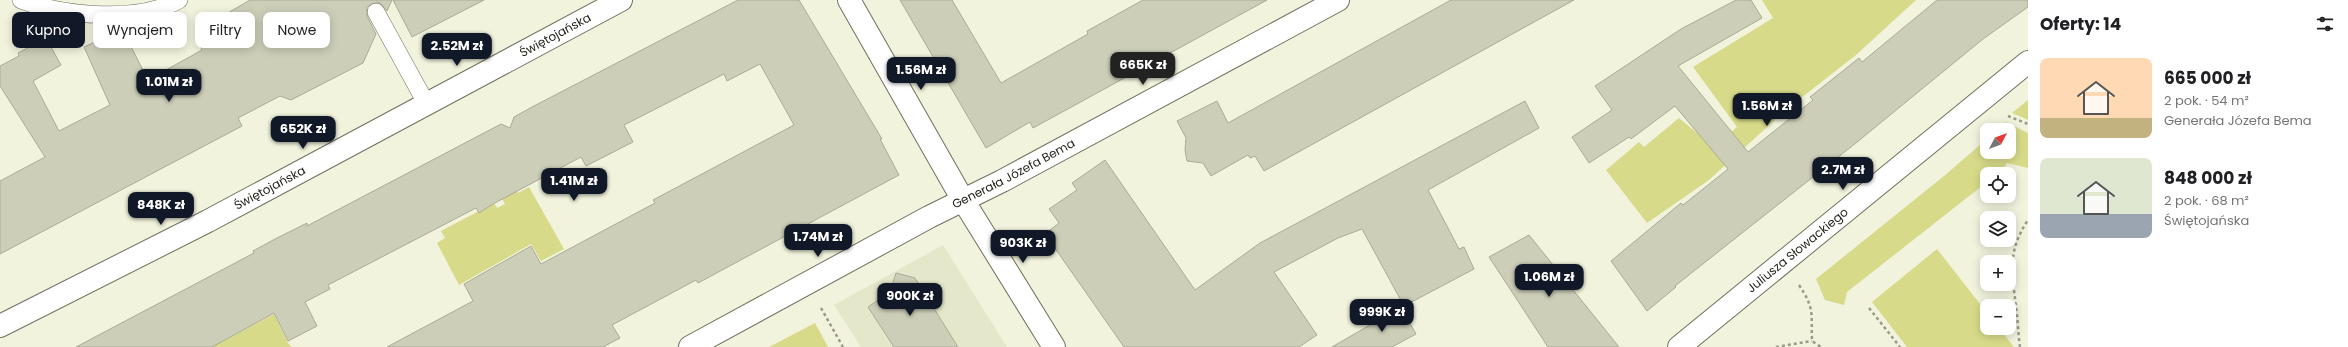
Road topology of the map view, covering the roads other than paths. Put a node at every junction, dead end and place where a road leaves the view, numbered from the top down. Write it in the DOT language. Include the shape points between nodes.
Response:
graph roads {
  1 [pos="21,0"];
  2 [pos="180,0"];
  3 [pos="621,0"];
  4 [pos="849,0"];
  5 [pos="1338,0"];
  6 [pos="376,12"];
  7 [pos="2028,62"];
  8 [pos="426,103"];
  9 [pos="963,200"];
  10 [pos="0,326"];
  11 [pos="690,347"];
  12 [pos="1054,347"];
  13 [pos="1679,347"];
  1 -- 2 [label="lane" via="72,12 109,16 149,10"];
  3 -- 8 [label="street, Świętojańska"];
  4 -- 9 [label="street"];
  5 -- 9 [label="street, Generała Józefa Bema"];
  6 -- 8 [label="lane"];
  7 -- 13 [label="street, Juliusza Słowackiego"];
  8 -- 10 [label="street, Świętojańska" via="208,221"];
  9 -- 11 [label="street, Generała Józefa Bema"];
  9 -- 12 [label="street"];
}
